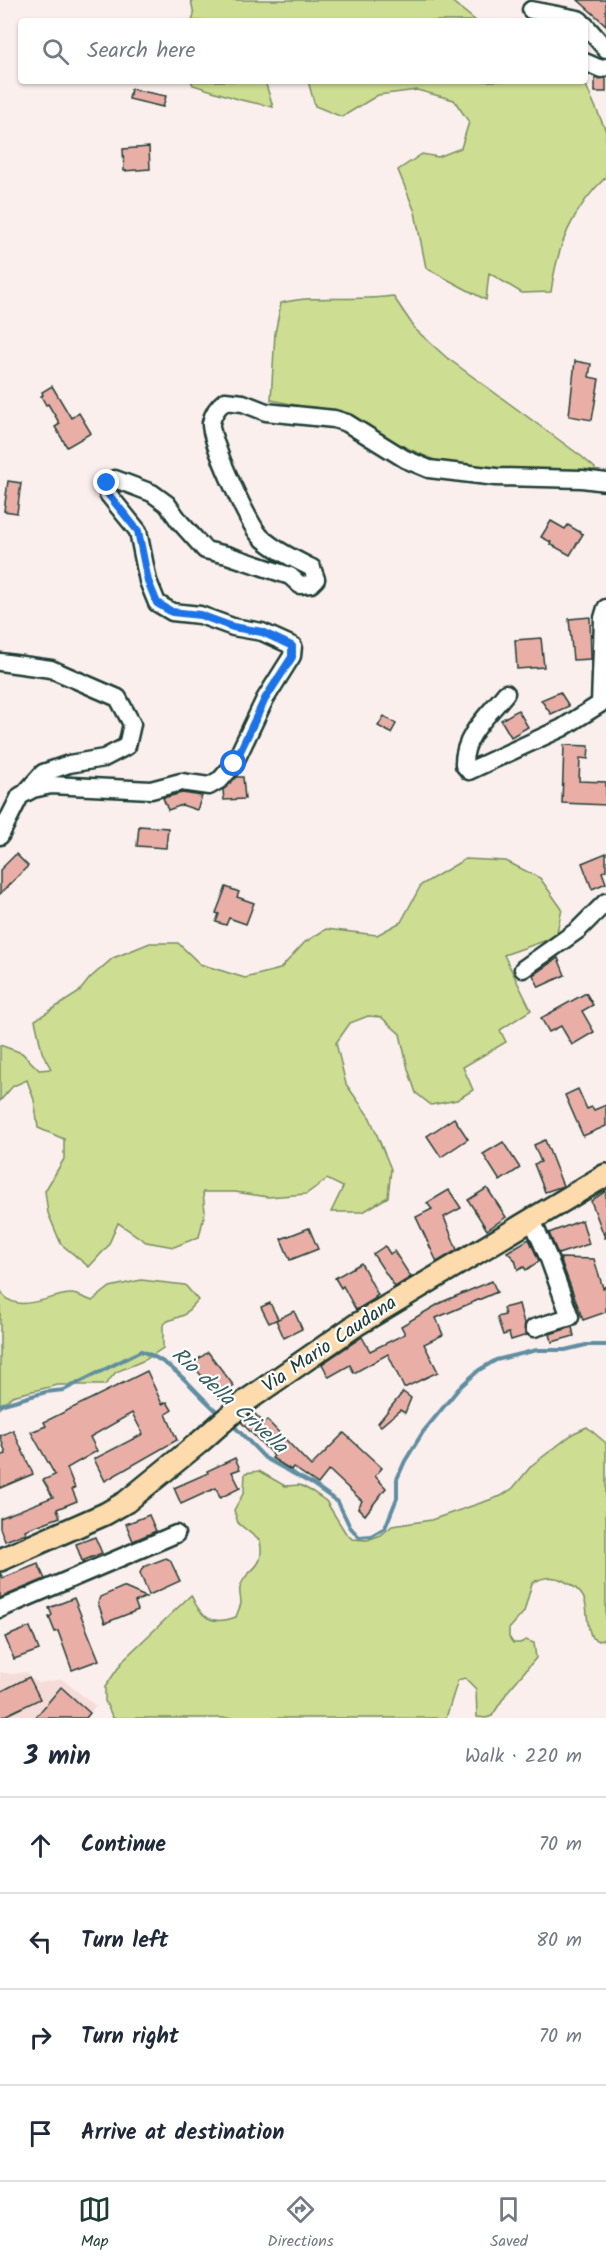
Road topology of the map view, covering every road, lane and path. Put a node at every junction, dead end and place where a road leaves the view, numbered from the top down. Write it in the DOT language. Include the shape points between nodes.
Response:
graph roads {
  1 [pos="531,10"];
  2 [pos="555,12"];
  3 [pos="576,18"];
  4 [pos="588,29"];
  5 [pos="606,50"];
  6 [pos="588,63"];
  7 [pos="606,67"];
  8 [pos="606,482"];
  9 [pos="606,608"];
  10 [pos="0,662"];
  11 [pos="506,693"];
  12 [pos="603,708"];
  13 [pos="26,793"];
  14 [pos="0,836"];
  15 [pos="606,902"];
  16 [pos="523,969"];
  17 [pos="606,1175"];
  18 [pos="532,1220"];
  19 [pos="534,1328"];
  20 [pos="176,1534"];
  21 [pos="0,1560"];
  22 [pos="0,1609"];
  1 -- 2 [label="street"];
  2 -- 3 [label="street"];
  4 -- 5 [label="street"];
  6 -- 7 [label="street"];
  8 -- 13 [label="street" via="496,477 429,469 405,459 347,423 266,412 225,401 216,408 211,425 248,519 259,536 312,568 316,579 311,584 300,585 290,576 205,550 167,504 152,493 115,479 107,483 108,494 138,531 148,581 157,603 172,612 200,615 262,632 292,646 292,657 265,699 234,764 209,786 181,782 151,790 51,785"];
  9 -- 12 [label="street"];
  10 -- 13 [label="street" via="51,669 118,698 132,724 127,746 104,758 43,773"];
  11 -- 12 [label="street" via="470,736 464,754 464,765 470,771"];
  13 -- 14 [label="street" via="20,796"];
  15 -- 16 [label="street" via="578,930"];
  17 -- 18 [label="main road, Via Mario Caudana"];
  18 -- 19 [label="street" via="570,1317"];
  18 -- 21 [label="main road, Via Mario Caudana" via="356,1325 246,1401 126,1502"];
  20 -- 22 [label="street"];
}
